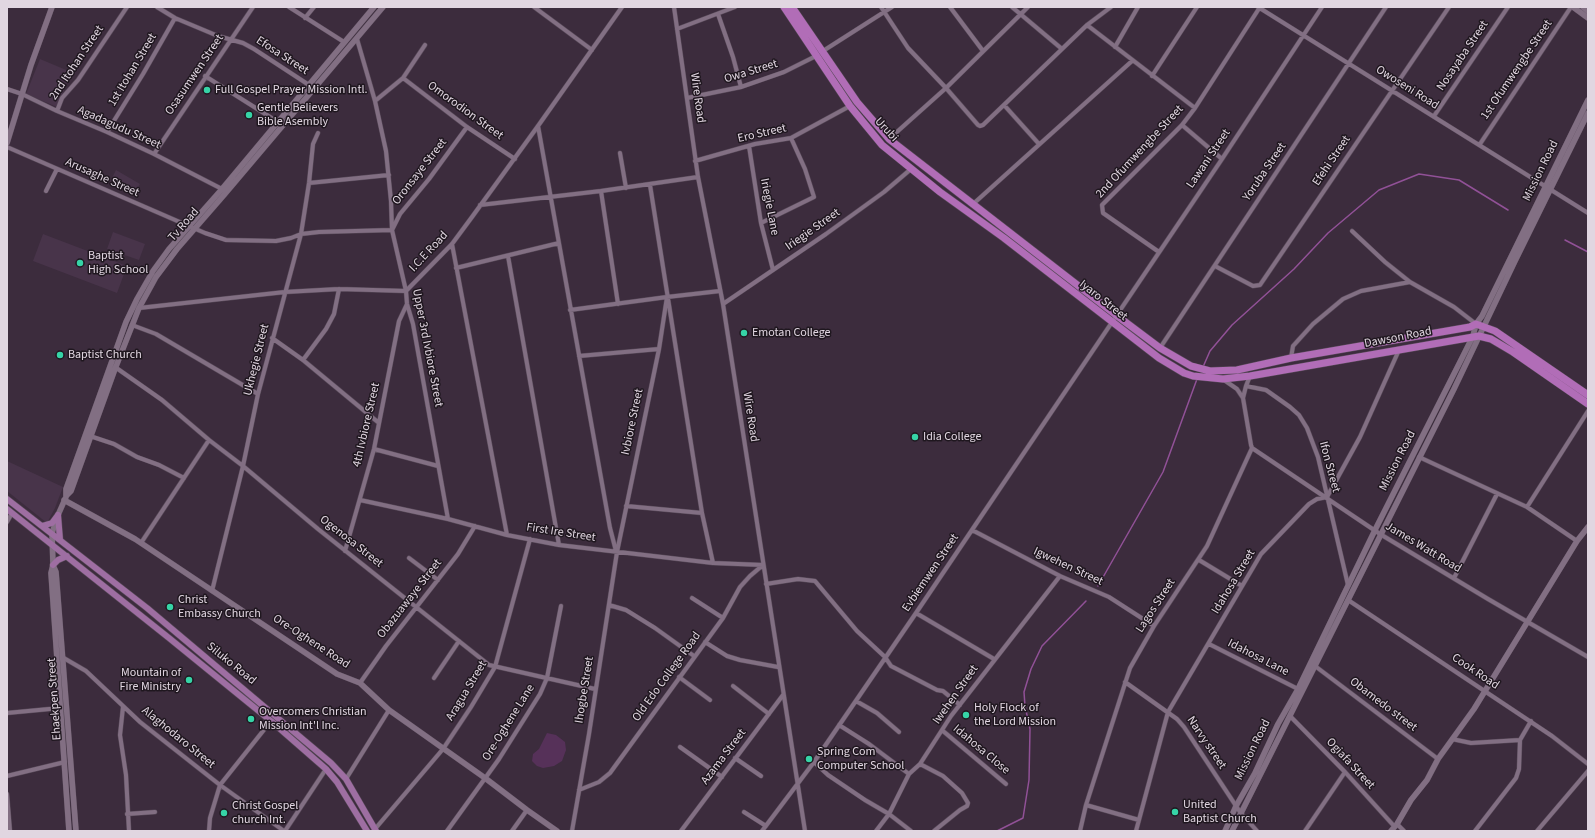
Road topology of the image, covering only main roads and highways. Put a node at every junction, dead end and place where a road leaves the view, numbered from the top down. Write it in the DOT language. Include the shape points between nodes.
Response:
graph roads {
  1 [pos="784,7"];
  2 [pos="792,7"];
  3 [pos="820,53"];
  4 [pos="1006,235"];
  5 [pos="1114,318"];
  6 [pos="1196,368"];
  7 [pos="1193,376"];
  8 [pos="1588,395"];
  9 [pos="1588,404"];
  10 [pos="7,499"];
  11 [pos="10,511"];
  12 [pos="42,526"];
  13 [pos="60,540"];
  14 [pos="67,556"];
  15 [pos="53,565"];
  16 [pos="147,608"];
  17 [pos="141,616"];
  18 [pos="375,830"];
  19 [pos="367,831"];
  1 -- 3 [label="highway, Urubi"];
  2 -- 3 [label="highway, Urubi"];
  3 -- 4 [label="highway, Urubi" via="889,139"];
  3 -- 4 [label="highway, Urubi" via="850,106 882,145 911,169"];
  4 -- 5 [label="highway, Iyaro Street"];
  5 -- 6 [label="highway, Iyaro Street"];
  5 -- 7 [label="highway, Iyaro Street" via="1159,358"];
  6 -- 8 [label="highway, Dawson Road" via="1210,371 1237,370 1476,324 1495,331"];
  7 -- 9 [label="highway, Dawson Road" via="1223,379 1294,370 1476,336 1490,339 1512,352"];
  10 -- 12 [label="main road, Siluko Road"];
  11 -- 14 [label="main road, Siluko Road"];
  12 -- 13 [label="main road, Siluko Road"];
  12 -- 13 [label="main road" via="52,522 58,515"];
  13 -- 16 [label="main road, Siluko Road"];
  14 -- 15 [label="main road"];
  14 -- 17 [label="main road, Siluko Road"];
  16 -- 17 [label="main road"];
  16 -- 18 [label="main road, Siluko Road" via="331,763 346,779"];
  17 -- 19 [label="main road, Siluko Road" via="326,768"];
}
